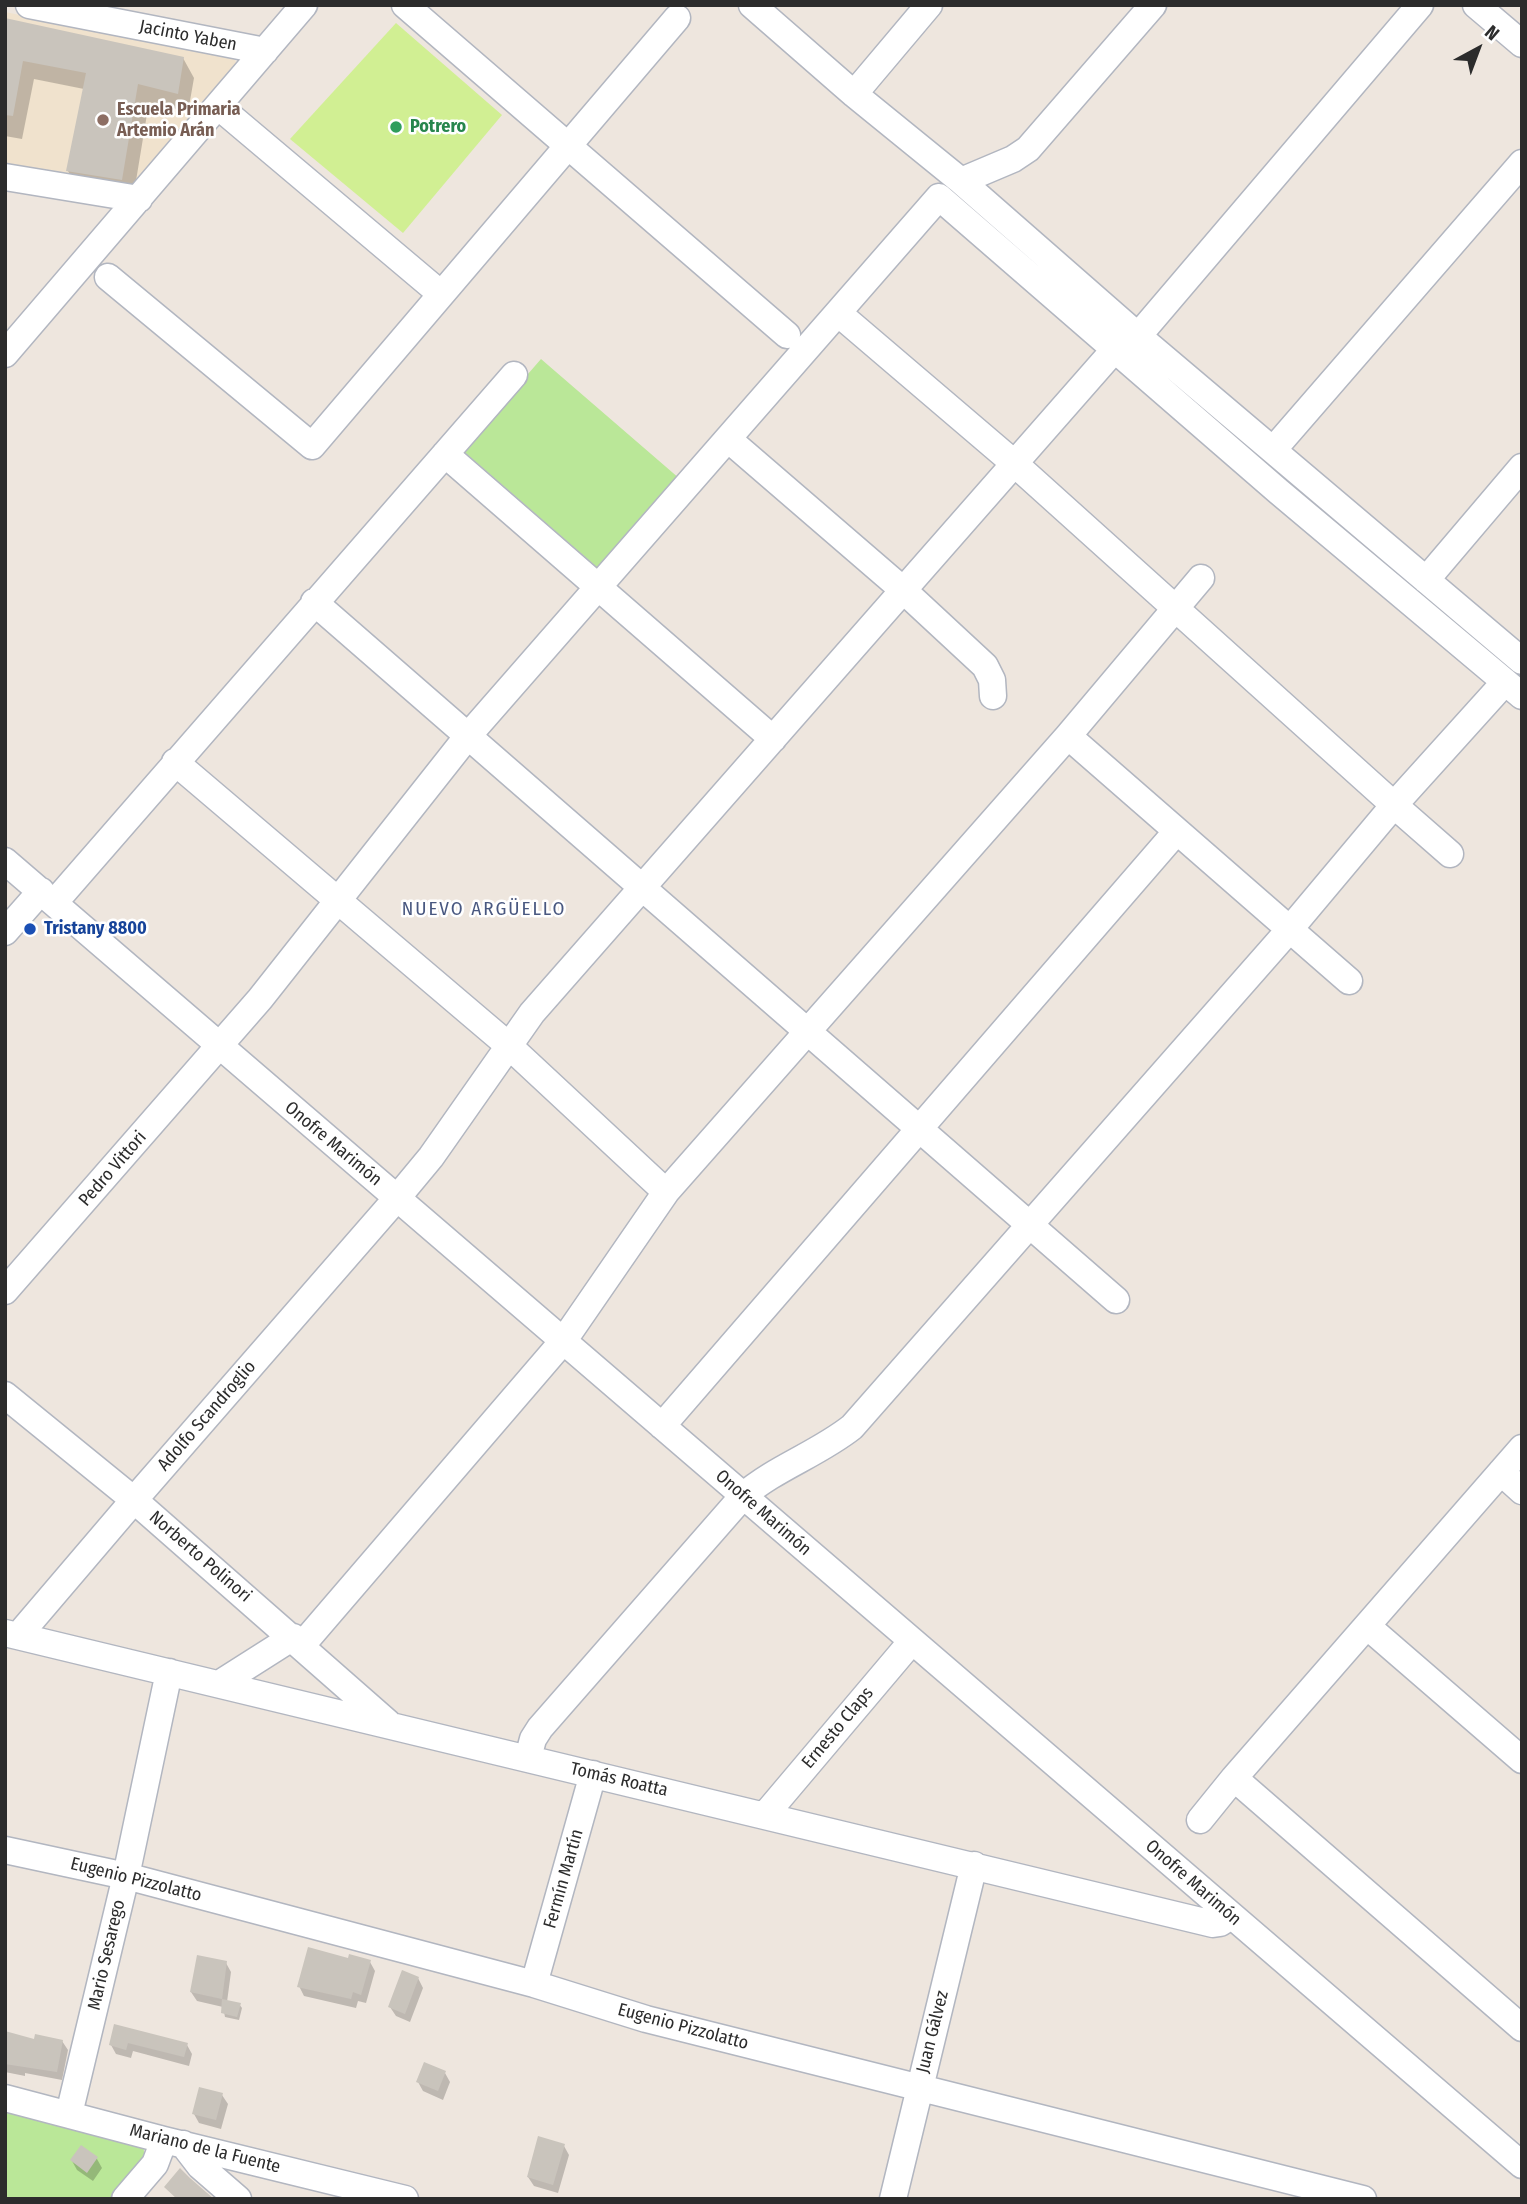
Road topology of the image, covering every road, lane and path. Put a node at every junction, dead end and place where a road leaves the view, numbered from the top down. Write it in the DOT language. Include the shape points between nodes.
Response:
graph roads {
  1 [pos="29,5"];
  2 [pos="304,5"];
  3 [pos="405,5"];
  4 [pos="752,5"];
  5 [pos="929,5"];
  6 [pos="1153,5"];
  7 [pos="1420,5"];
  8 [pos="1476,5"];
  9 [pos="677,18"];
  10 [pos="1522,44"];
  11 [pos="265,51"];
  12 [pos="854,94"];
  13 [pos="218,106"];
  14 [pos="568,146"];
  15 [pos="1522,163"];
  16 [pos="5,177"];
  17 [pos="961,181"];
  18 [pos="139,199"];
  19 [pos="108,277"];
  20 [pos="441,294"];
  21 [pos="838,313"];
  22 [pos="787,335"];
  23 [pos="1138,335"];
  24 [pos="1115,349"];
  25 [pos="5,355"];
  26 [pos="514,374"];
  27 [pos="728,439"];
  28 [pos="1273,450"];
  29 [pos="445,454"];
  30 [pos="1015,464"];
  31 [pos="1522,467"];
  32 [pos="1201,579"];
  33 [pos="1426,580"];
  34 [pos="599,588"];
  35 [pos="902,589"];
  36 [pos="314,602"];
  37 [pos="1177,608"];
  38 [pos="1522,661"];
  39 [pos="1513,689"];
  40 [pos="993,696"];
  41 [pos="1068,736"];
  42 [pos="467,737"];
  43 [pos="773,739"];
  44 [pos="175,762"];
  45 [pos="1394,805"];
  46 [pos="1177,831"];
  47 [pos="1451,854"];
  48 [pos="5,861"];
  49 [pos="642,889"];
  50 [pos="47,897"];
  51 [pos="337,902"];
  52 [pos="1290,929"];
  53 [pos="5,932"];
  54 [pos="1349,981"];
  55 [pos="806,1031"];
  56 [pos="508,1045"];
  57 [pos="220,1047"];
  58 [pos="919,1130"];
  59 [pos="666,1192"];
  60 [pos="397,1198"];
  61 [pos="1029,1225"];
  62 [pos="5,1291"];
  63 [pos="1116,1300"];
  64 [pos="564,1340"];
  65 [pos="5,1395"];
  66 [pos="662,1426"];
  67 [pos="1522,1448"];
  68 [pos="1501,1472"];
  69 [pos="1522,1491"];
  70 [pos="743,1496"];
  71 [pos="134,1500"];
  72 [pos="1367,1626"];
  73 [pos="12,1635"];
  74 [pos="297,1641"];
  75 [pos="912,1642"];
  76 [pos="169,1672"];
  77 [pos="219,1684"];
  78 [pos="390,1724"];
  79 [pos="528,1758"];
  80 [pos="1522,1760"];
  81 [pos="593,1774"];
  82 [pos="1234,1778"];
  83 [pos="765,1815"];
  84 [pos="1200,1820"];
  85 [pos="5,1850"];
  86 [pos="974,1865"];
  87 [pos="126,1876"];
  88 [pos="1231,1916"];
  89 [pos="534,1984"];
  90 [pos="1522,2028"];
  91 [pos="919,2088"];
  92 [pos="5,2098"];
  93 [pos="69,2114"];
  94 [pos="174,2142"];
  95 [pos="1522,2165"];
  96 [pos="1277,2188"];
  97 [pos="124,2199"];
  98 [pos="238,2199"];
  99 [pos="405,2199"];
  100 [pos="893,2199"];
  101 [pos="1363,2199"];
  1 -- 11 [label="street, Jacinto Yaben"];
  2 -- 11 [label="street"];
  3 -- 14 [label="street"];
  4 -- 12 [label="street"];
  5 -- 12 [label="street"];
  6 -- 17 [label="street" via="1028,149"];
  7 -- 23 [label="street"];
  8 -- 10 [label="street"];
  9 -- 14 [label="street"];
  11 -- 13 [label="street"];
  12 -- 17 [label="street"];
  13 -- 18 [label="street"];
  13 -- 20 [label="street"];
  14 -- 20 [label="street"];
  14 -- 22 [label="street"];
  15 -- 28 [label="street"];
  16 -- 18 [label="street"];
  17 -- 23 [label="street"];
  18 -- 25 [label="street"];
  19 -- 20 [label="street" via="312,446"];
  21 -- 24 [label="street, Pedro Vittori" via="939,197"];
  21 -- 27 [label="street, Pedro Vittori"];
  21 -- 30 [label="street"];
  23 -- 28 [label="street"];
  24 -- 30 [label="street, Adolfo Scandroglio"];
  24 -- 39 [label="street"];
  26 -- 29 [label="street"];
  27 -- 34 [label="street, Pedro Vittori"];
  27 -- 35 [label="street"];
  28 -- 33 [label="street"];
  29 -- 34 [label="street"];
  29 -- 36 [label="street"];
  30 -- 35 [label="street, Adolfo Scandroglio"];
  30 -- 37 [label="street"];
  31 -- 33 [label="street"];
  32 -- 37 [label="street"];
  33 -- 38 [label="street"];
  34 -- 42 [label="street, Pedro Vittori"];
  34 -- 43 [label="street"];
  35 -- 40 [label="street" via="985,666"];
  35 -- 43 [label="street, Adolfo Scandroglio"];
  36 -- 42 [label="street"];
  36 -- 44 [label="street"];
  37 -- 41 [label="street"];
  37 -- 45 [label="street"];
  39 -- 45 [label="street"];
  41 -- 46 [label="street"];
  41 -- 55 [label="street"];
  42 -- 49 [label="street"];
  42 -- 51 [label="street, Pedro Vittori"];
  43 -- 49 [label="street, Adolfo Scandroglio"];
  44 -- 50 [label="street"];
  44 -- 51 [label="street"];
  45 -- 47 [label="street"];
  45 -- 52 [label="street"];
  46 -- 52 [label="street"];
  46 -- 58 [label="street"];
  48 -- 50 [label="street, Onofre Marimón"];
  49 -- 55 [label="street"];
  49 -- 56 [label="street, Adolfo Scandroglio"];
  50 -- 53 [label="street"];
  50 -- 57 [label="street, Onofre Marimón"];
  51 -- 56 [label="street"];
  51 -- 57 [label="street, Pedro Vittori"];
  52 -- 54 [label="street"];
  52 -- 61 [label="street"];
  55 -- 58 [label="street"];
  55 -- 59 [label="street"];
  56 -- 59 [label="street"];
  56 -- 60 [label="street, Adolfo Scandroglio"];
  57 -- 60 [label="street, Onofre Marimón"];
  57 -- 62 [label="street, Pedro Vittori"];
  58 -- 61 [label="street"];
  58 -- 66 [label="street"];
  59 -- 64 [label="street"];
  60 -- 64 [label="street, Onofre Marimón"];
  60 -- 71 [label="street, Adolfo Scandroglio"];
  61 -- 63 [label="street"];
  61 -- 70 [label="street" via="852,1427"];
  64 -- 66 [label="street, Onofre Marimón"];
  64 -- 74 [label="street"];
  65 -- 71 [label="street, Norberto Polinori"];
  66 -- 70 [label="street, Onofre Marimón"];
  67 -- 68 [label="street"];
  68 -- 69 [label="street"];
  68 -- 72 [label="street"];
  70 -- 75 [label="street, Onofre Marimón"];
  70 -- 79 [label="street" via="540,1728"];
  71 -- 73 [label="street, Adolfo Scandroglio"];
  71 -- 74 [label="street, Norberto Polinori"];
  72 -- 80 [label="street"];
  72 -- 82 [label="street"];
  73 -- 76 [label="street, Tomás Roatta"];
  74 -- 77 [label="street"];
  74 -- 78 [label="street, Norberto Polinori"];
  75 -- 83 [label="street, Ernesto Claps"];
  75 -- 88 [label="street, Onofre Marimón"];
  76 -- 77 [label="street, Tomás Roatta"];
  76 -- 87 [label="street, Mario Sesarego"];
  77 -- 78 [label="street, Tomás Roatta"];
  78 -- 79 [label="street, Tomás Roatta"];
  79 -- 81 [label="street, Tomás Roatta"];
  81 -- 83 [label="street, Tomás Roatta"];
  81 -- 89 [label="street, Fermín Martín"];
  82 -- 84 [label="street"];
  82 -- 90 [label="street"];
  83 -- 86 [label="street, Tomás Roatta"];
  85 -- 87 [label="street, Eugenio Pizzolatto"];
  86 -- 88 [label="street, Tomás Roatta" via="1213,1924"];
  86 -- 91 [label="street, Juan Gálvez"];
  87 -- 89 [label="street, Eugenio Pizzolatto"];
  87 -- 93 [label="street, Mario Sesarego"];
  88 -- 95 [label="street, Onofre Marimón"];
  89 -- 91 [label="street, Eugenio Pizzolatto" via="646,2019"];
  91 -- 96 [label="street, Eugenio Pizzolatto"];
  91 -- 100 [label="street, Juan Gálvez"];
  92 -- 93 [label="street, Mariano de la Fuente"];
  93 -- 94 [label="street, Mariano de la Fuente"];
  94 -- 97 [label="street"];
  94 -- 98 [label="street"];
  94 -- 99 [label="street, Mariano de la Fuente"];
  96 -- 101 [label="street, Eugenio Pizzolatto"];
}
